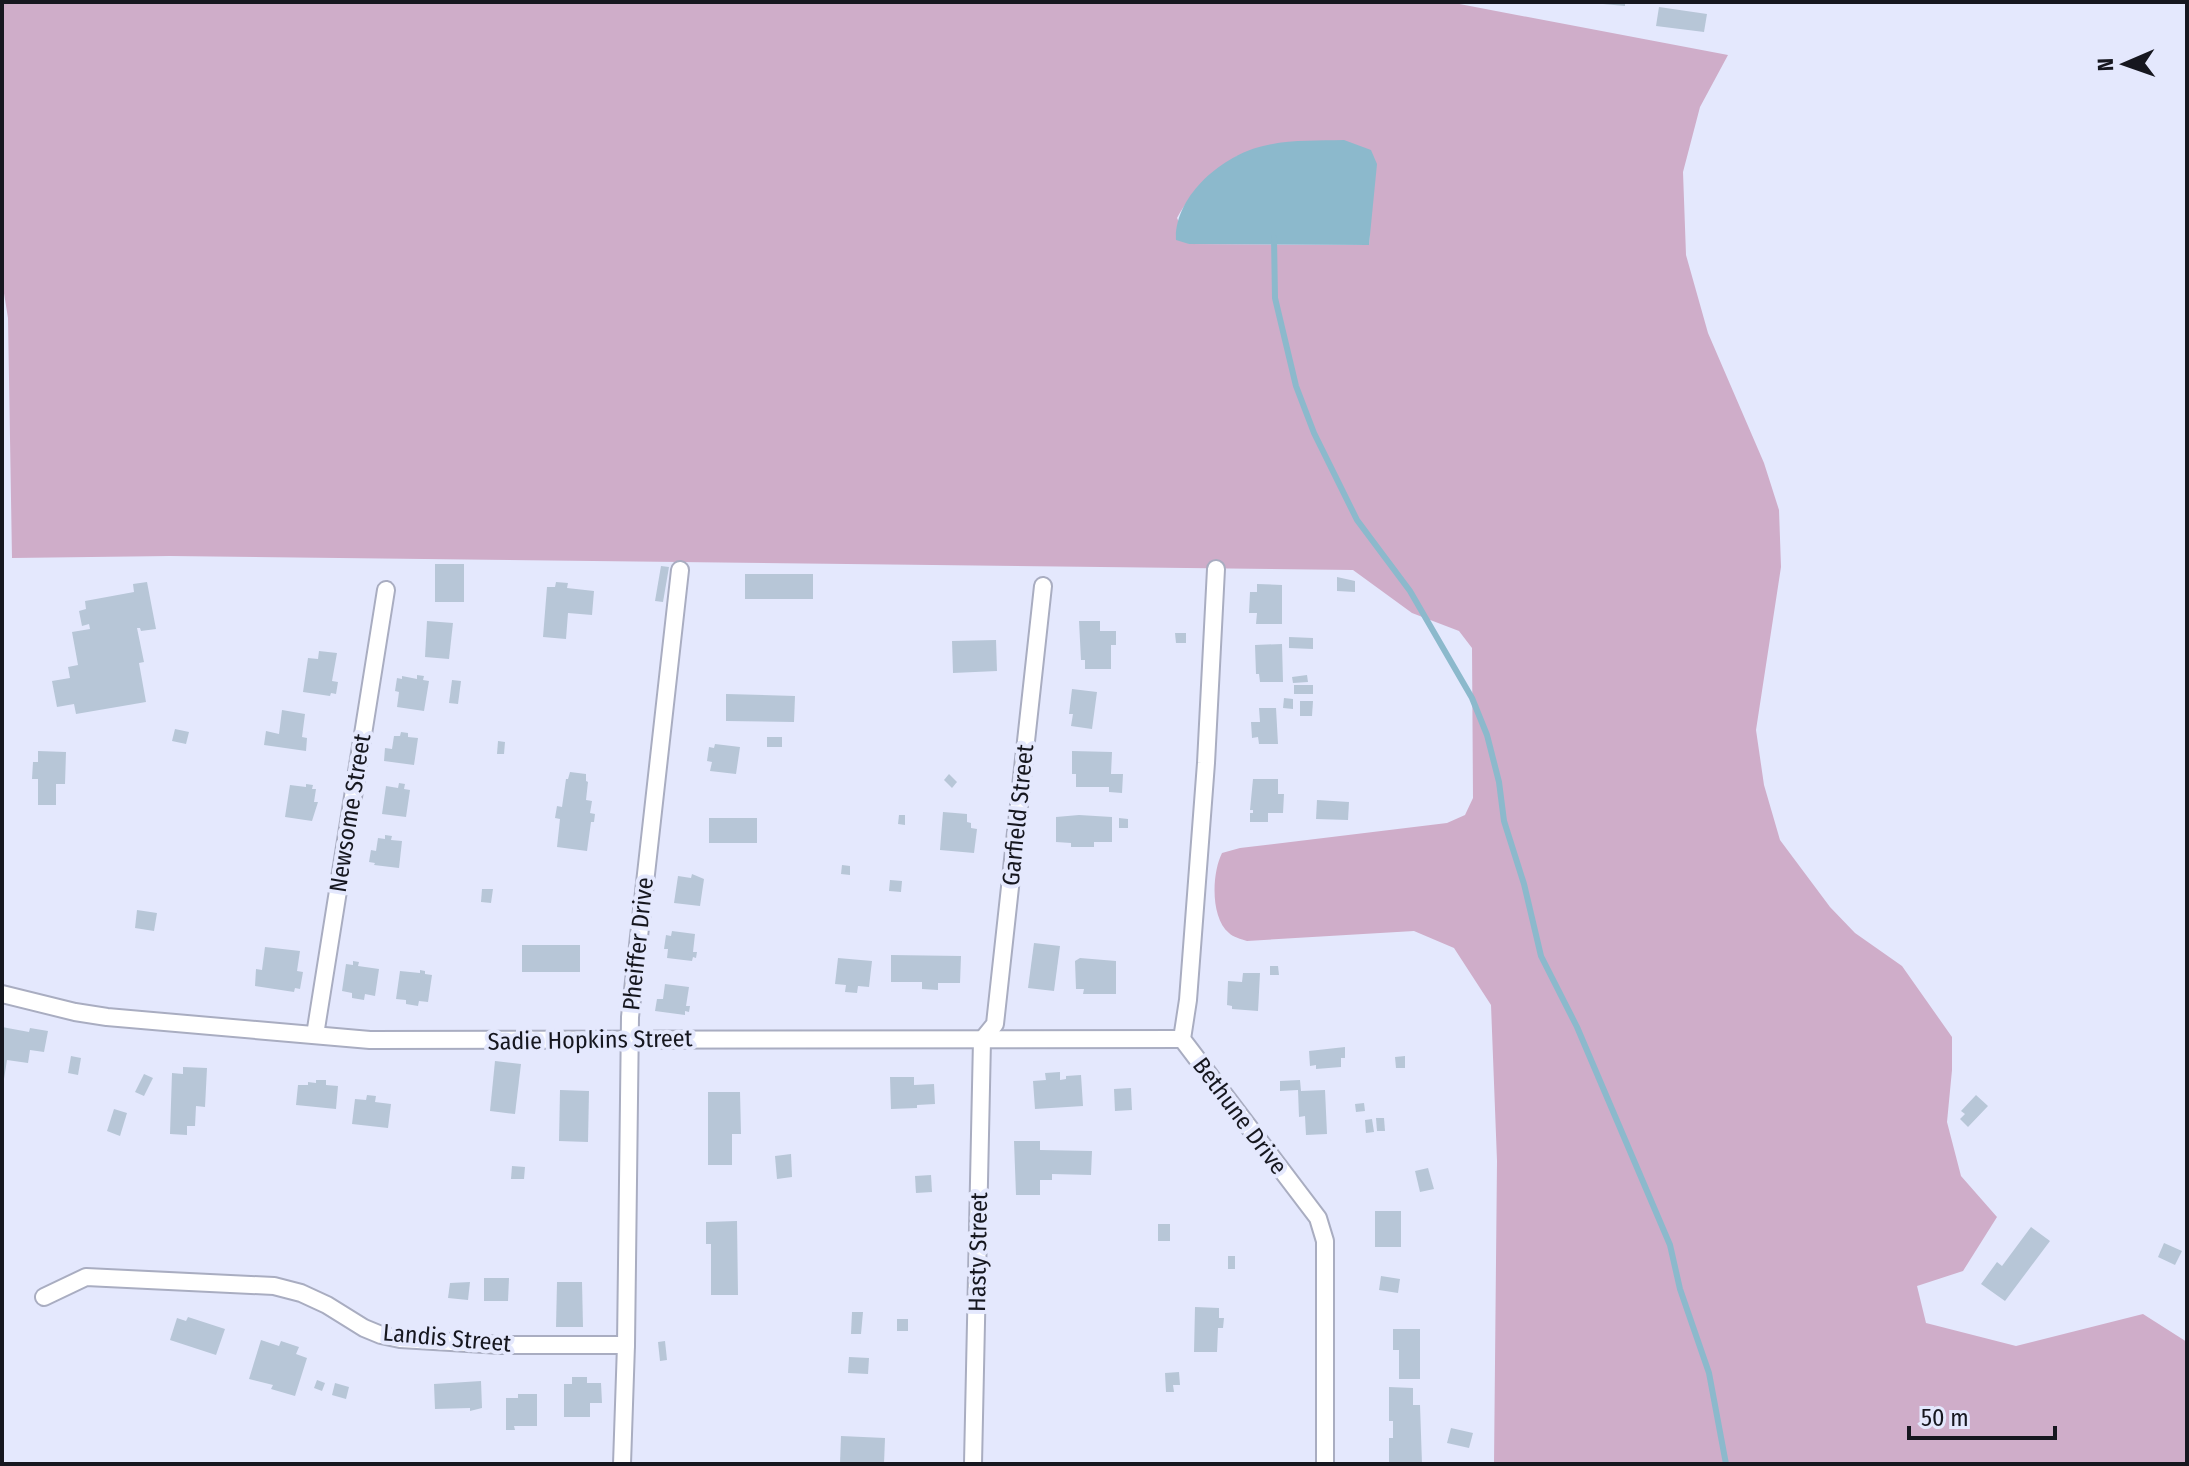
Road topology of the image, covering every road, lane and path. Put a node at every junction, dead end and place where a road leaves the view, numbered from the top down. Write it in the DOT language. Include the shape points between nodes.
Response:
graph roads {
  1 [pos="1216,569"];
  2 [pos="680,570"];
  3 [pos="1043,586"];
  4 [pos="386,590"];
  5 [pos="2,994"];
  6 [pos="315,1035"];
  7 [pos="628,1038"];
  8 [pos="1182,1039"];
  9 [pos="982,1040"];
  10 [pos="44,1297"];
  11 [pos="626,1345"];
  12 [pos="622,1464"];
  13 [pos="973,1464"];
  14 [pos="1325,1464"];
  1 -- 8 [label="street, Bethune Drive" via="1206,763"];
  2 -- 7 [label="street, Pheiffer Drive"];
  3 -- 9 [label="street, Garfield Street" via="995,1024"];
  4 -- 6 [label="street, Newsome Street"];
  5 -- 6 [label="street, Sadie Hopkins Street" via="96,1015"];
  6 -- 7 [label="street, Sadie Hopkins Street" via="438,1041"];
  7 -- 9 [label="street, Sadie Hopkins Street"];
  7 -- 11 [label="street, Pheiffer Drive"];
  8 -- 9 [label="street, Sadie Hopkins Street"];
  8 -- 14 [label="street, Bethune Drive" via="1318,1218 1325,1241"];
  9 -- 13 [label="street, Hasty Street"];
  10 -- 11 [label="street, Landis Street" via="86,1277 274,1286 301,1293 391,1337 501,1345"];
  11 -- 12 [label="street, Pheiffer Drive"];
}
